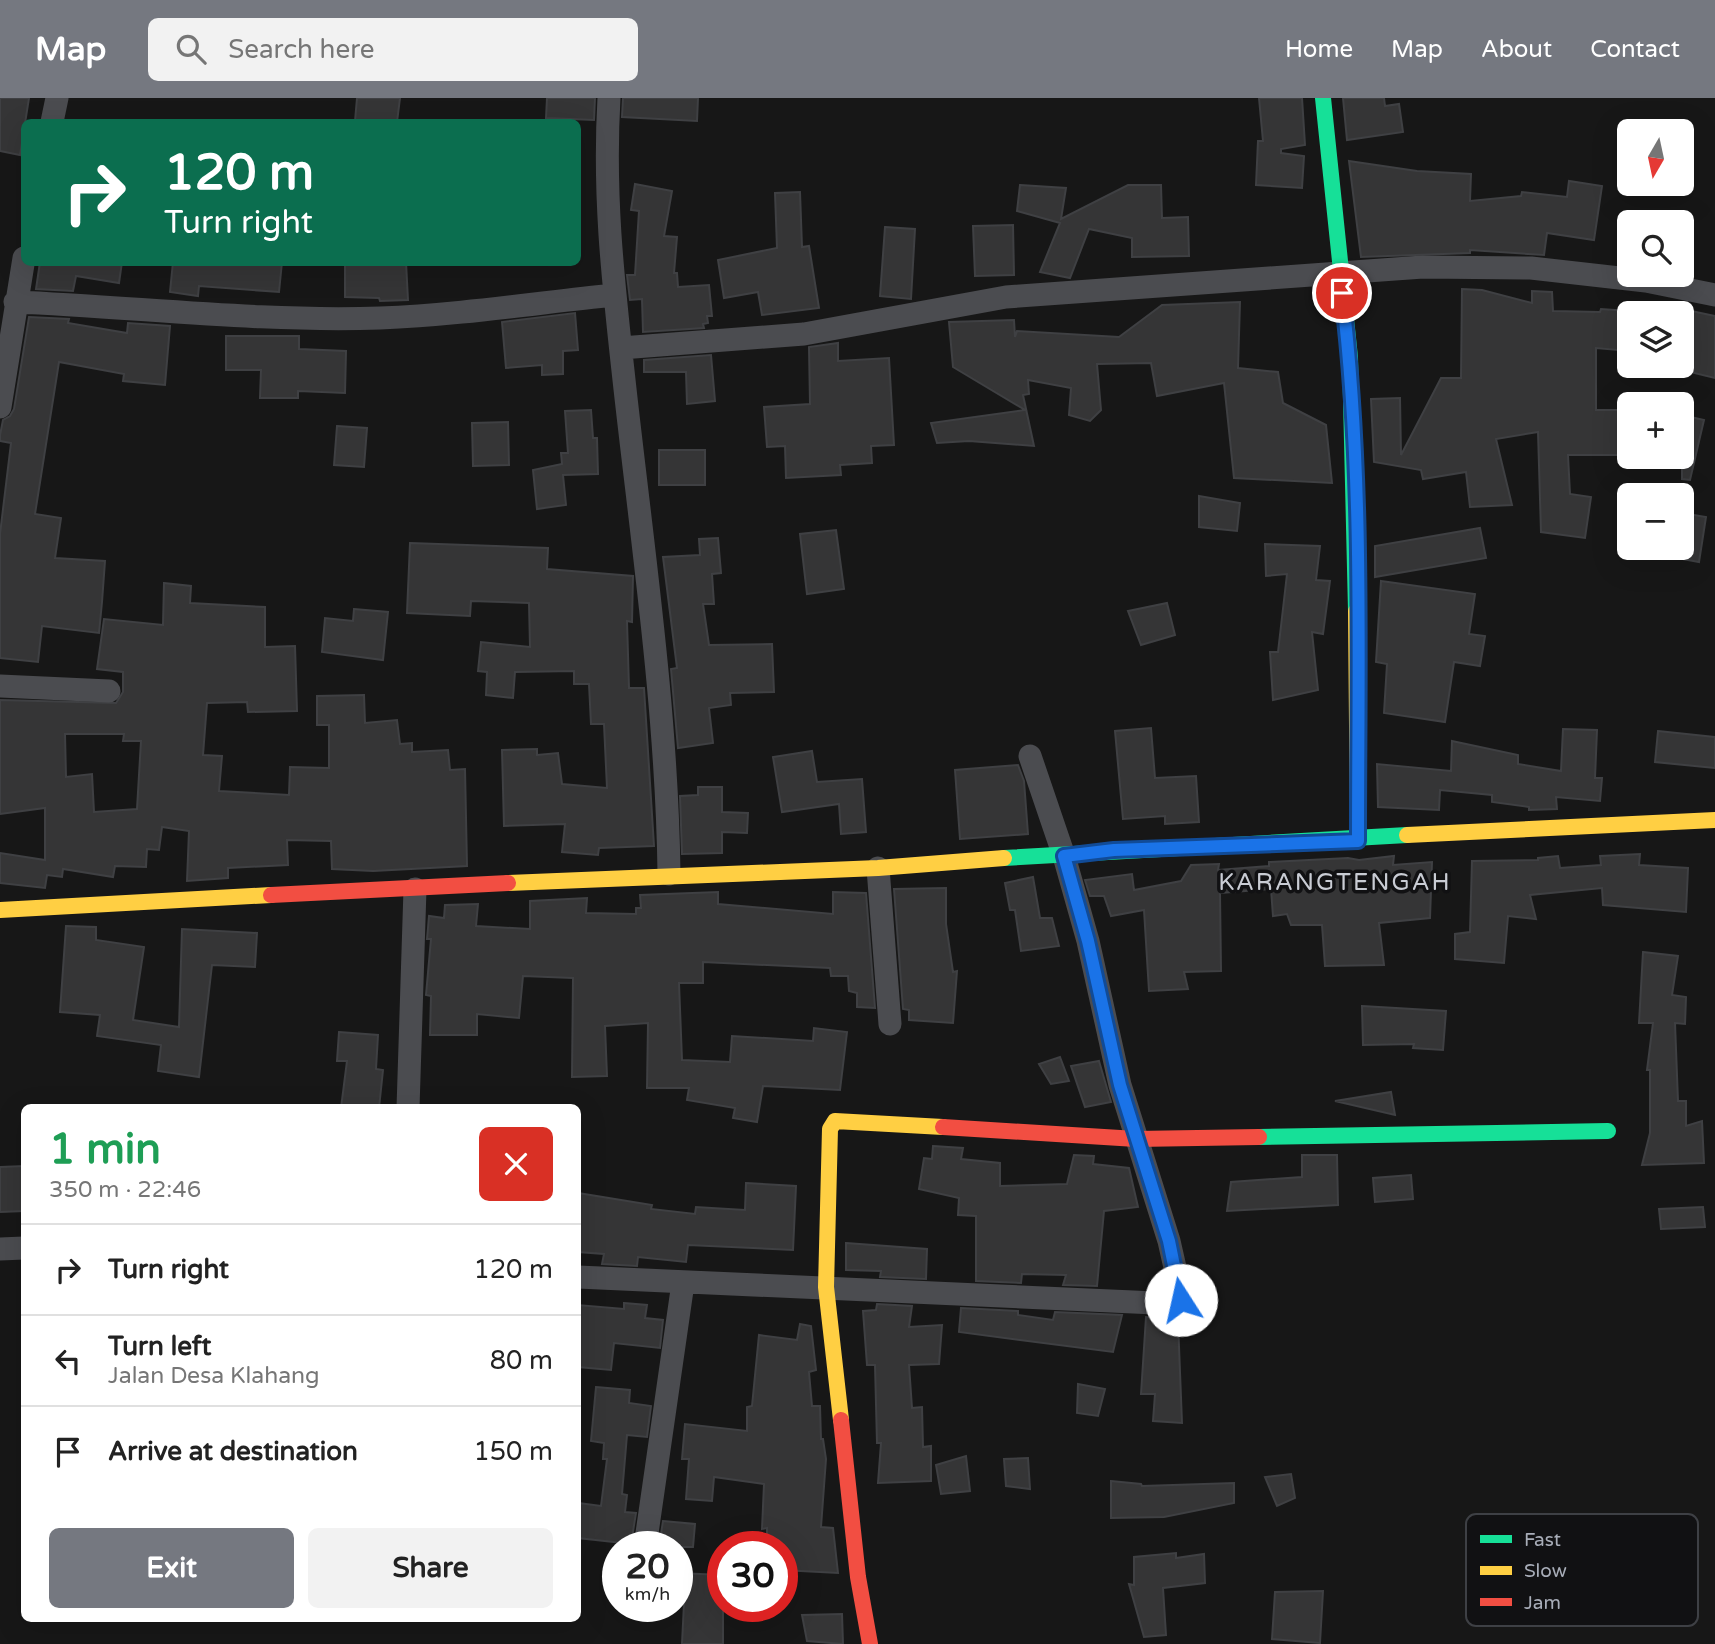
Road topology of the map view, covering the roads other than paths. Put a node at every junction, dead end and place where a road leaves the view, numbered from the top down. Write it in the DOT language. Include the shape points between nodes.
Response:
graph roads {
  1 [pos="57,98"];
  2 [pos="610,98"];
  3 [pos="1323,98"];
  4 [pos="53,119"];
  5 [pos="22,266"];
  6 [pos="1340,272"];
  7 [pos="612,295"];
  8 [pos="1715,295"];
  9 [pos="15,302"];
  10 [pos="621,348"];
  11 [pos="0,407"];
  12 [pos="0,686"];
  13 [pos="108,691"];
  14 [pos="1030,756"];
  15 [pos="1715,820"];
  16 [pos="1358,841"];
  17 [pos="1064,856"];
  18 [pos="878,868"];
  19 [pos="669,874"];
  20 [pos="415,889"];
  21 [pos="0,910"];
  22 [pos="890,1024"];
  23 [pos="408,1104"];
  24 [pos="1608,1130"];
  25 [pos="1136,1139"];
  26 [pos="21,1248"];
  27 [pos="0,1249"];
  28 [pos="581,1277"];
  29 [pos="683,1283"];
  30 [pos="826,1287"];
  31 [pos="647,1531"];
  32 [pos="870,1644"];
  1 -- 4 [label="street"];
  2 -- 7 [label="street" via="607,219"];
  3 -- 6 [label="street"];
  5 -- 9 [label="street"];
  6 -- 8 [label="street" via="1531,268 1646,281"];
  6 -- 10 [label="street" via="1006,297 804,334"];
  6 -- 16 [label="street" via="1350,357 1355,476"];
  7 -- 9 [label="street" via="380,318 234,316"];
  7 -- 10 [label="street"];
  9 -- 11 [label="street"];
  10 -- 19 [label="street" via="668,795"];
  12 -- 13 [label="street"];
  14 -- 17 [label="street"];
  15 -- 16 [label="street"];
  16 -- 17 [label="street"];
  17 -- 18 [label="street"];
  17 -- 25 [label="street"];
  18 -- 19 [label="street"];
  18 -- 22 [label="street"];
  19 -- 20 [label="street"];
  20 -- 21 [label="street"];
  20 -- 23 [label="street"];
  24 -- 25 [label="street"];
  25 -- 30 [label="street" via="835,1121 830,1129"];
  25 -- 30 [label="street" via="1169,1241 1181,1294 1178,1304"];
  26 -- 27 [label="street"];
  28 -- 29 [label="street"];
  29 -- 30 [label="street"];
  29 -- 31 [label="street"];
  30 -- 32 [label="street" via="858,1577"];
}
